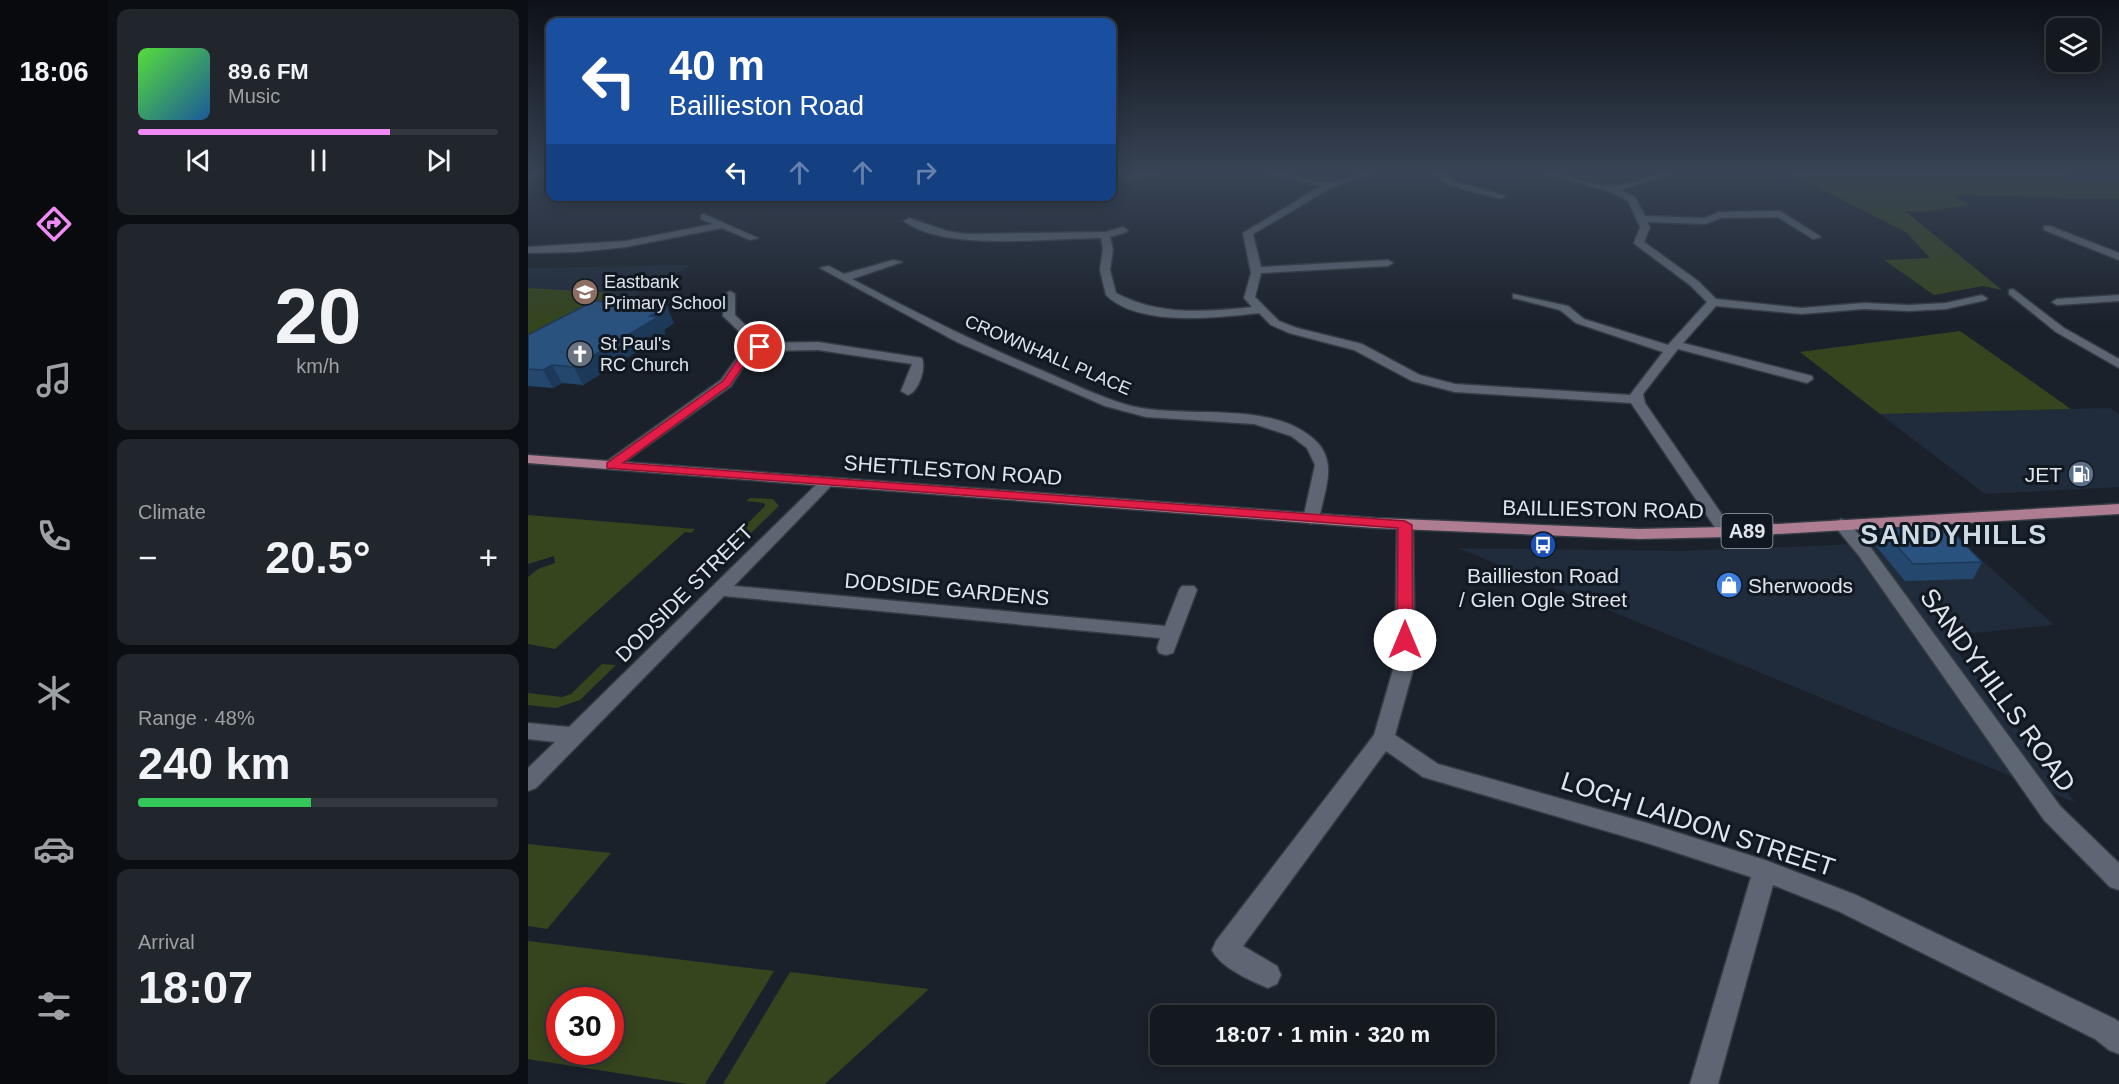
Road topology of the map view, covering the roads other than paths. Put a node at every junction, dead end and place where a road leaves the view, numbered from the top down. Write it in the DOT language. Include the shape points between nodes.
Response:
graph roads {
  1 [pos="719,224"];
  2 [pos="914,224"];
  3 [pos="1264,224"];
  4 [pos="1644,224"];
  5 [pos="1795,224"];
  6 [pos="722,225"];
  7 [pos="2047,228"];
  8 [pos="1123,230"];
  9 [pos="1105,235"];
  10 [pos="1816,237"];
  11 [pos="753,238"];
  12 [pos="528,250"];
  13 [pos="2119,257"];
  14 [pos="897,262"];
  15 [pos="1388,263"];
  16 [pos="825,268"];
  17 [pos="1257,270"];
  18 [pos="843,278"];
  19 [pos="2013,292"];
  20 [pos="730,294"];
  21 [pos="1517,296"];
  22 [pos="1982,298"];
  23 [pos="2119,298"];
  24 [pos="1713,302"];
  25 [pos="2057,302"];
  26 [pos="1259,310"];
  27 [pos="760,347"];
  28 [pos="1673,347"];
  29 [pos="2119,364"];
  30 [pos="1807,380"];
  31 [pos="908,391"];
  32 [pos="1637,399"];
  33 [pos="528,459"];
  34 [pos="611,465"];
  35 [pos="827,482"];
  36 [pos="2119,509"];
  37 [pos="1311,519"];
  38 [pos="1375,523"];
  39 [pos="1841,524"];
  40 [pos="1405,525"];
  41 [pos="1726,532"];
  42 [pos="718,590"];
  43 [pos="1188,590"];
  44 [pos="528,731"];
  45 [pos="574,736"];
  46 [pos="1384,738"];
  47 [pos="528,782"];
  48 [pos="1765,871"];
  49 [pos="2119,879"];
  50 [pos="1268,975"];
  51 [pos="2119,1040"];
  52 [pos="1704,1084"];
  1 -- 6 [label="street"];
  2 -- 9 [label="street" via="966,237"];
  3 -- 17 [label="street" via="1248,233"];
  4 -- 24 [label="street" via="1640,243"];
  5 -- 10 [label="street"];
  6 -- 11 [label="street"];
  6 -- 12 [label="street" via="624,245"];
  7 -- 13 [label="street"];
  8 -- 9 [label="street"];
  9 -- 26 [label="street" via="1105,270 1111,295 1128,305 1168,315"];
  14 -- 18 [label="street"];
  15 -- 17 [label="street"];
  16 -- 18 [label="street, CROWNHALL PLACE"];
  17 -- 26 [label="street" via="1257,281 1249,298"];
  18 -- 37 [label="street, CROWNHALL PLACE" via="994,356 1106,403 1163,415 1246,419 1294,432 1310,442 1322,465"];
  19 -- 29 [label="street" via="2060,330"];
  20 -- 27 [label="street" via="729,316"];
  21 -- 28 [label="street" via="1564,308 1580,321"];
  22 -- 24 [label="street" via="1908,309 1864,306 1801,311"];
  23 -- 25 [label="street"];
  24 -- 28 [label="street"];
  26 -- 32 [label="street" via="1293,331 1358,347 1416,378 1455,388"];
  27 -- 31 [label="street" via="818,346 918,361"];
  27 -- 34 [label="street" via="741,361 726,383"];
  28 -- 30 [label="street"];
  28 -- 32 [label="street" via="1636,394"];
  32 -- 41 [label="street"];
  33 -- 34 [label="main road, SHETTLESTON ROAD / A89"];
  34 -- 35 [label="main road, SHETTLESTON ROAD / A89"];
  35 -- 37 [label="main road, SHETTLESTON ROAD / A89"];
  35 -- 42 [label="street, DODSIDE STREET"];
  36 -- 39 [label="main road, BAILLIESTON ROAD / A89"];
  37 -- 38 [label="main road, SHETTLESTON ROAD / A89"];
  38 -- 40 [label="main road, BAILLIESTON ROAD / A89"];
  39 -- 41 [label="main road, BAILLIESTON ROAD / A89"];
  39 -- 49 [label="street, SANDYHILLS ROAD" via="2052,813"];
  40 -- 41 [label="main road, BAILLIESTON ROAD / A89" via="1639,534"];
  40 -- 46 [label="street" via="1405,663"];
  42 -- 43 [label="street, DODSIDE GARDENS" via="1169,640"];
  42 -- 45 [label="street, DODSIDE STREET"];
  44 -- 45 [label="street"];
  45 -- 47 [label="street, DODSIDE STREET"];
  46 -- 48 [label="street, LOCH LAIDON STREET" via="1431,771"];
  46 -- 50 [label="street" via="1226,950"];
  48 -- 51 [label="street, LOCH LAIDON STREET" via="1847,903 2105,1029"];
  48 -- 52 [label="street"];
}
